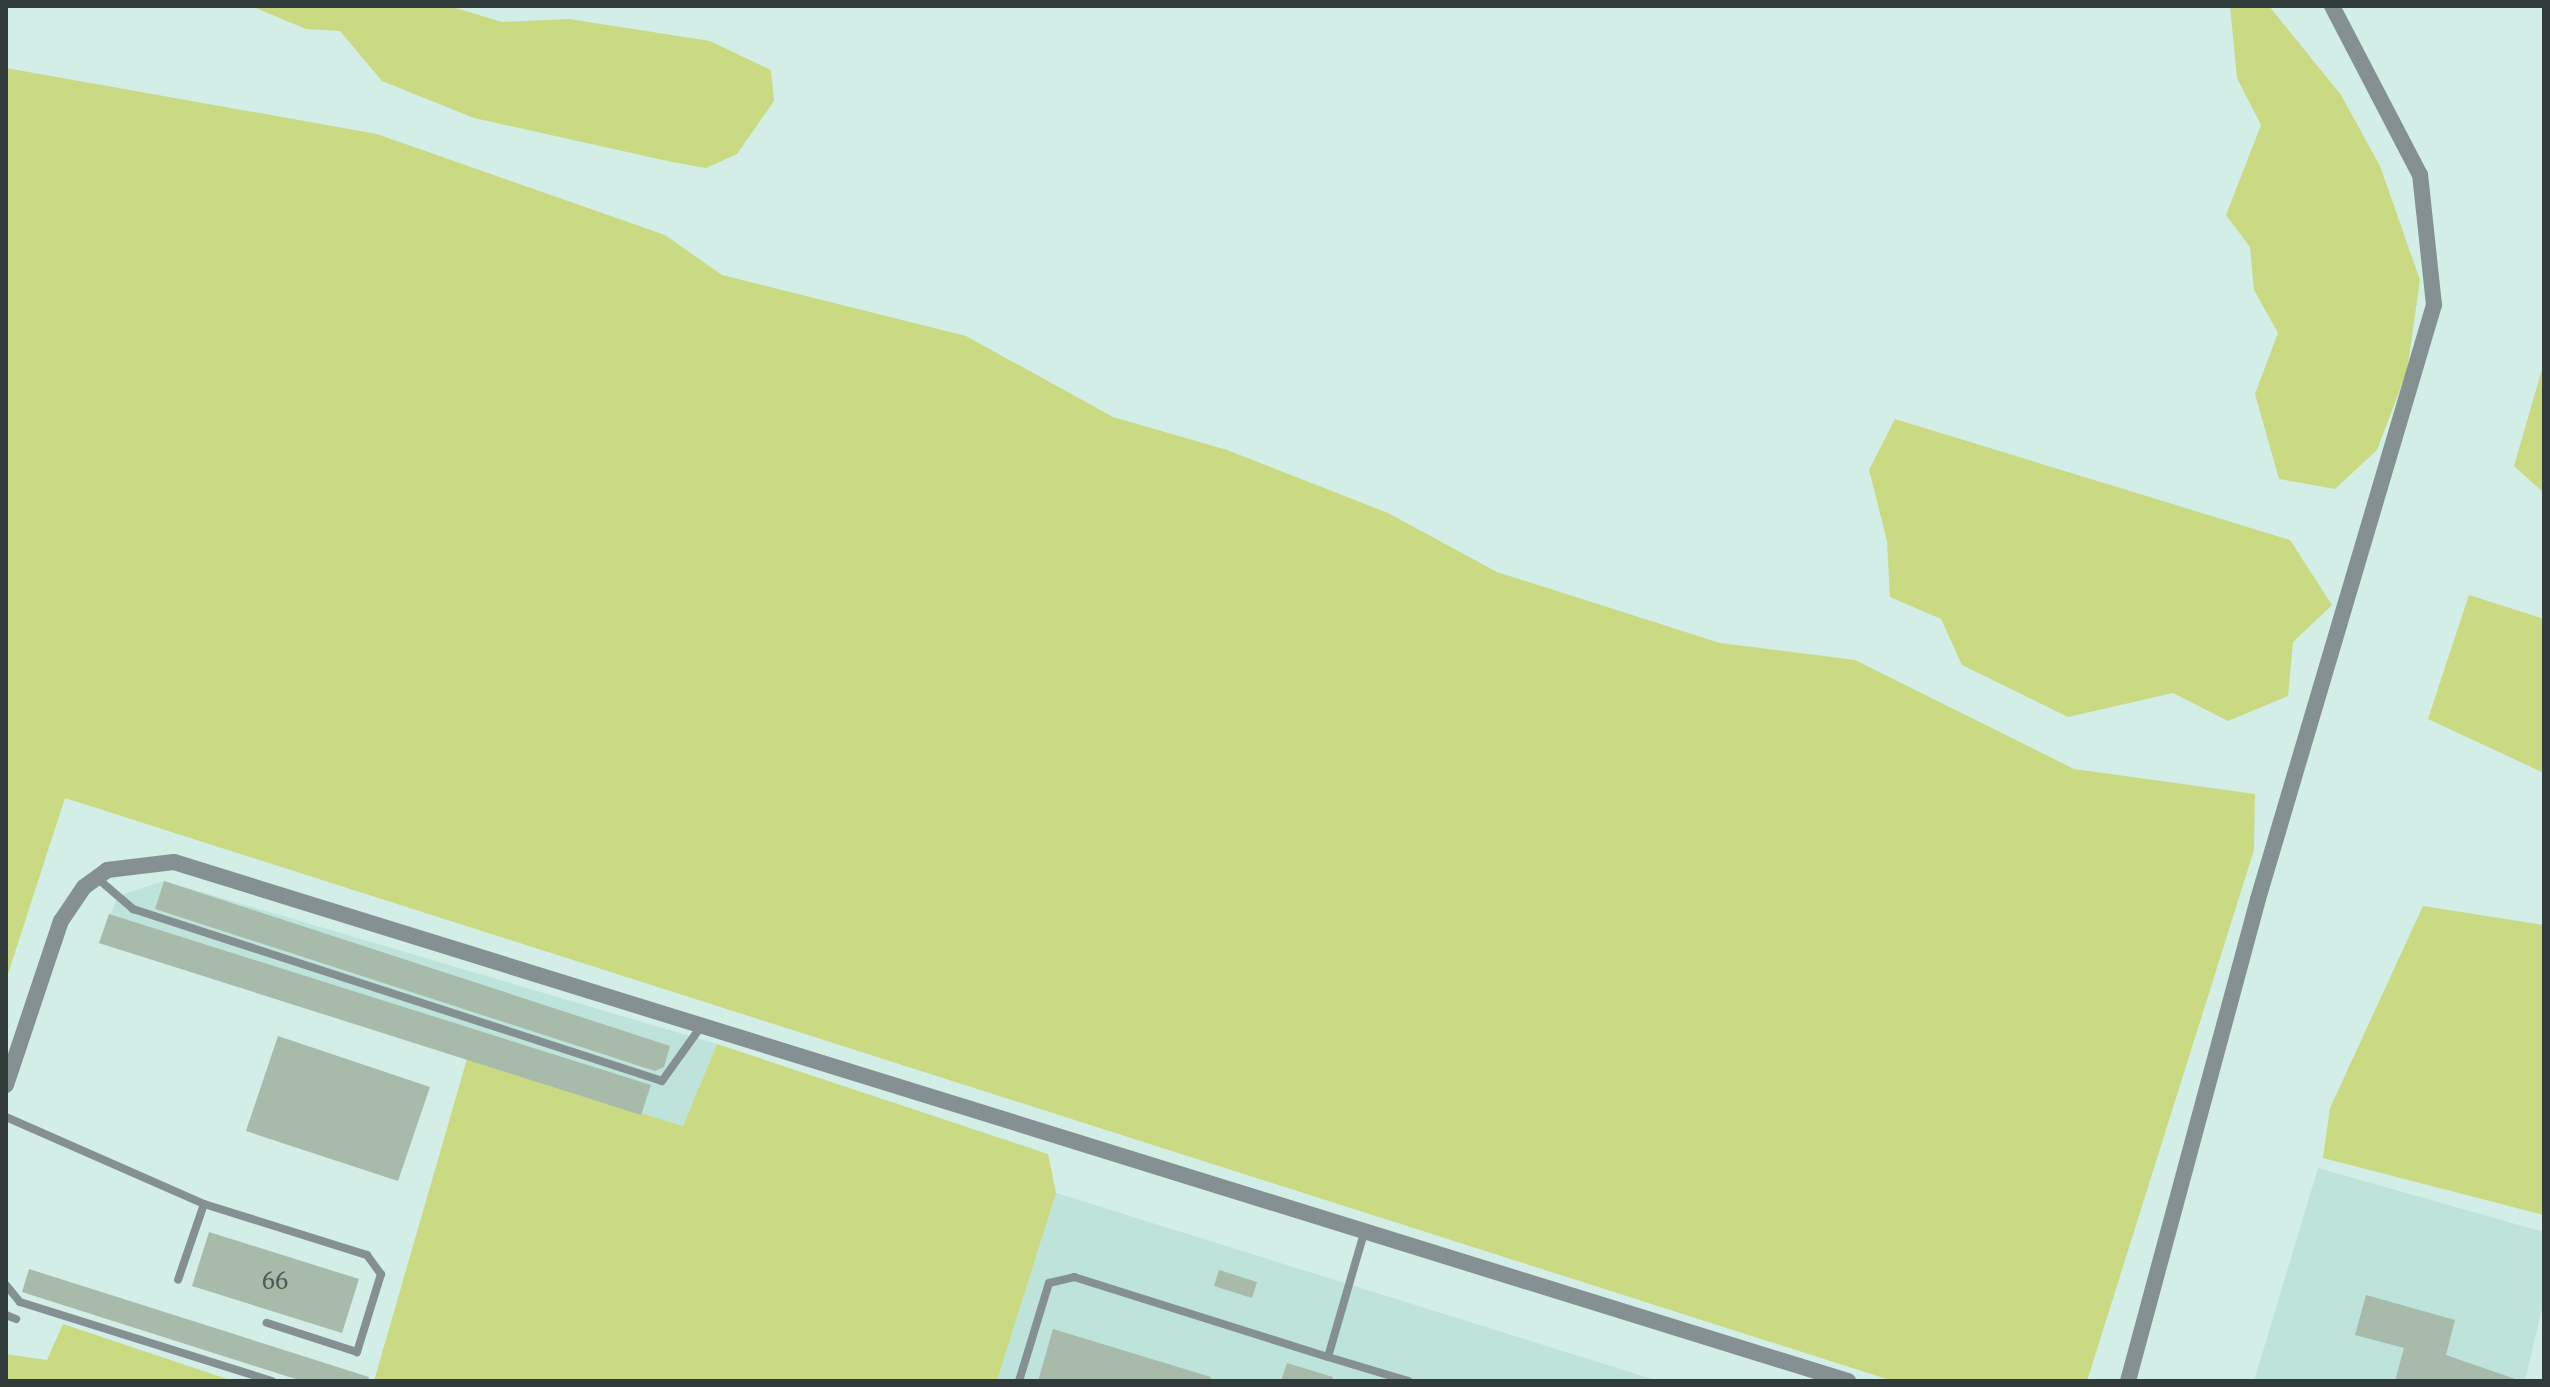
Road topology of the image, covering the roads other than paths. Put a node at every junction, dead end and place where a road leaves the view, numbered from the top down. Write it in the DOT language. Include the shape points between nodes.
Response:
graph roads {
  1 [pos="2332,6"];
  2 [pos="97,878"];
  3 [pos="700,1028"];
  4 [pos="6,1085"];
  5 [pos="6,1117"];
  6 [pos="204,1204"];
  7 [pos="1364,1233"];
  8 [pos="178,1280"];
  9 [pos="6,1285"];
  10 [pos="6,1315"];
  11 [pos="16,1319"];
  12 [pos="267,1323"];
  13 [pos="1328,1357"];
  14 [pos="272,1381"];
  15 [pos="1019,1381"];
  16 [pos="1408,1381"];
  17 [pos="1848,1381"];
  18 [pos="2128,1381"];
  1 -- 18 [label="street" via="2420,175 2434,305 2258,899"];
  2 -- 3 [label="street" via="141,863 174,862"];
  2 -- 3 [label="lane" via="133,909 662,1081"];
  2 -- 4 [label="street" via="61,921"];
  3 -- 7 [label="street"];
  5 -- 6 [label="lane"];
  6 -- 8 [label="lane"];
  6 -- 12 [label="lane" via="367,1255 381,1274 357,1352"];
  7 -- 13 [label="lane"];
  7 -- 17 [label="street"];
  9 -- 14 [label="lane" via="20,1302"];
  10 -- 11 [label="lane"];
  13 -- 15 [label="lane" via="1074,1277 1049,1283"];
  13 -- 16 [label="lane"];
}
